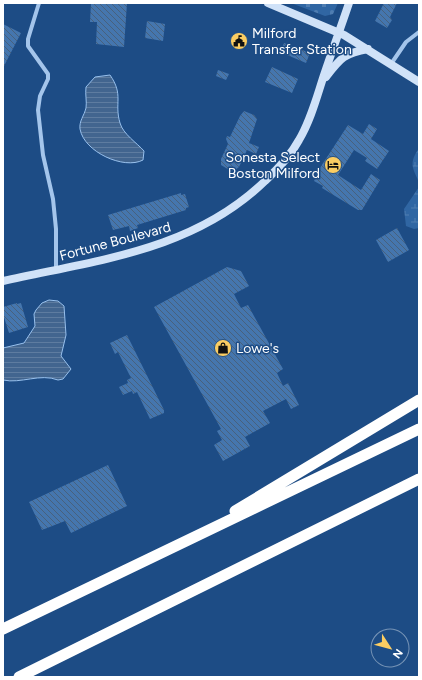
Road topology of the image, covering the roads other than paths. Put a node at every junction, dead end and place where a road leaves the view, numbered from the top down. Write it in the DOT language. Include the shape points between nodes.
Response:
graph roads {
  1 [pos="39,3"];
  2 [pos="268,3"];
  3 [pos="349,3"];
  4 [pos="339,32"];
  5 [pos="419,32"];
  6 [pos="368,49"];
  7 [pos="391,64"];
  8 [pos="419,82"];
  9 [pos="322,83"];
  10 [pos="56,270"];
  11 [pos="3,281"];
  12 [pos="419,400"];
  13 [pos="419,429"];
  14 [pos="419,479"];
  15 [pos="162,552"];
  16 [pos="3,629"];
  17 [pos="19,677"];
  1 -- 10 [label="street" via="28,46 48,74 38,110 43,155 53,199"];
  2 -- 4 [label="main road"];
  3 -- 4 [label="main road, Fortune Boulevard"];
  4 -- 6 [label="main road"];
  4 -- 9 [label="main road, Fortune Boulevard"];
  5 -- 7 [label="street" via="406,42"];
  6 -- 7 [label="main road"];
  6 -- 9 [label="main road" via="344,55"];
  7 -- 8 [label="main road"];
  9 -- 10 [label="main road, Fortune Boulevard" via="303,133 293,150 263,183 229,211 210,223 162,244"];
  10 -- 11 [label="main road, Fortune Boulevard"];
  12 -- 15 [label="highway" via="300,473"];
  13 -- 15 [label="highway"];
  14 -- 17 [label="highway"];
  15 -- 16 [label="highway"];
}
